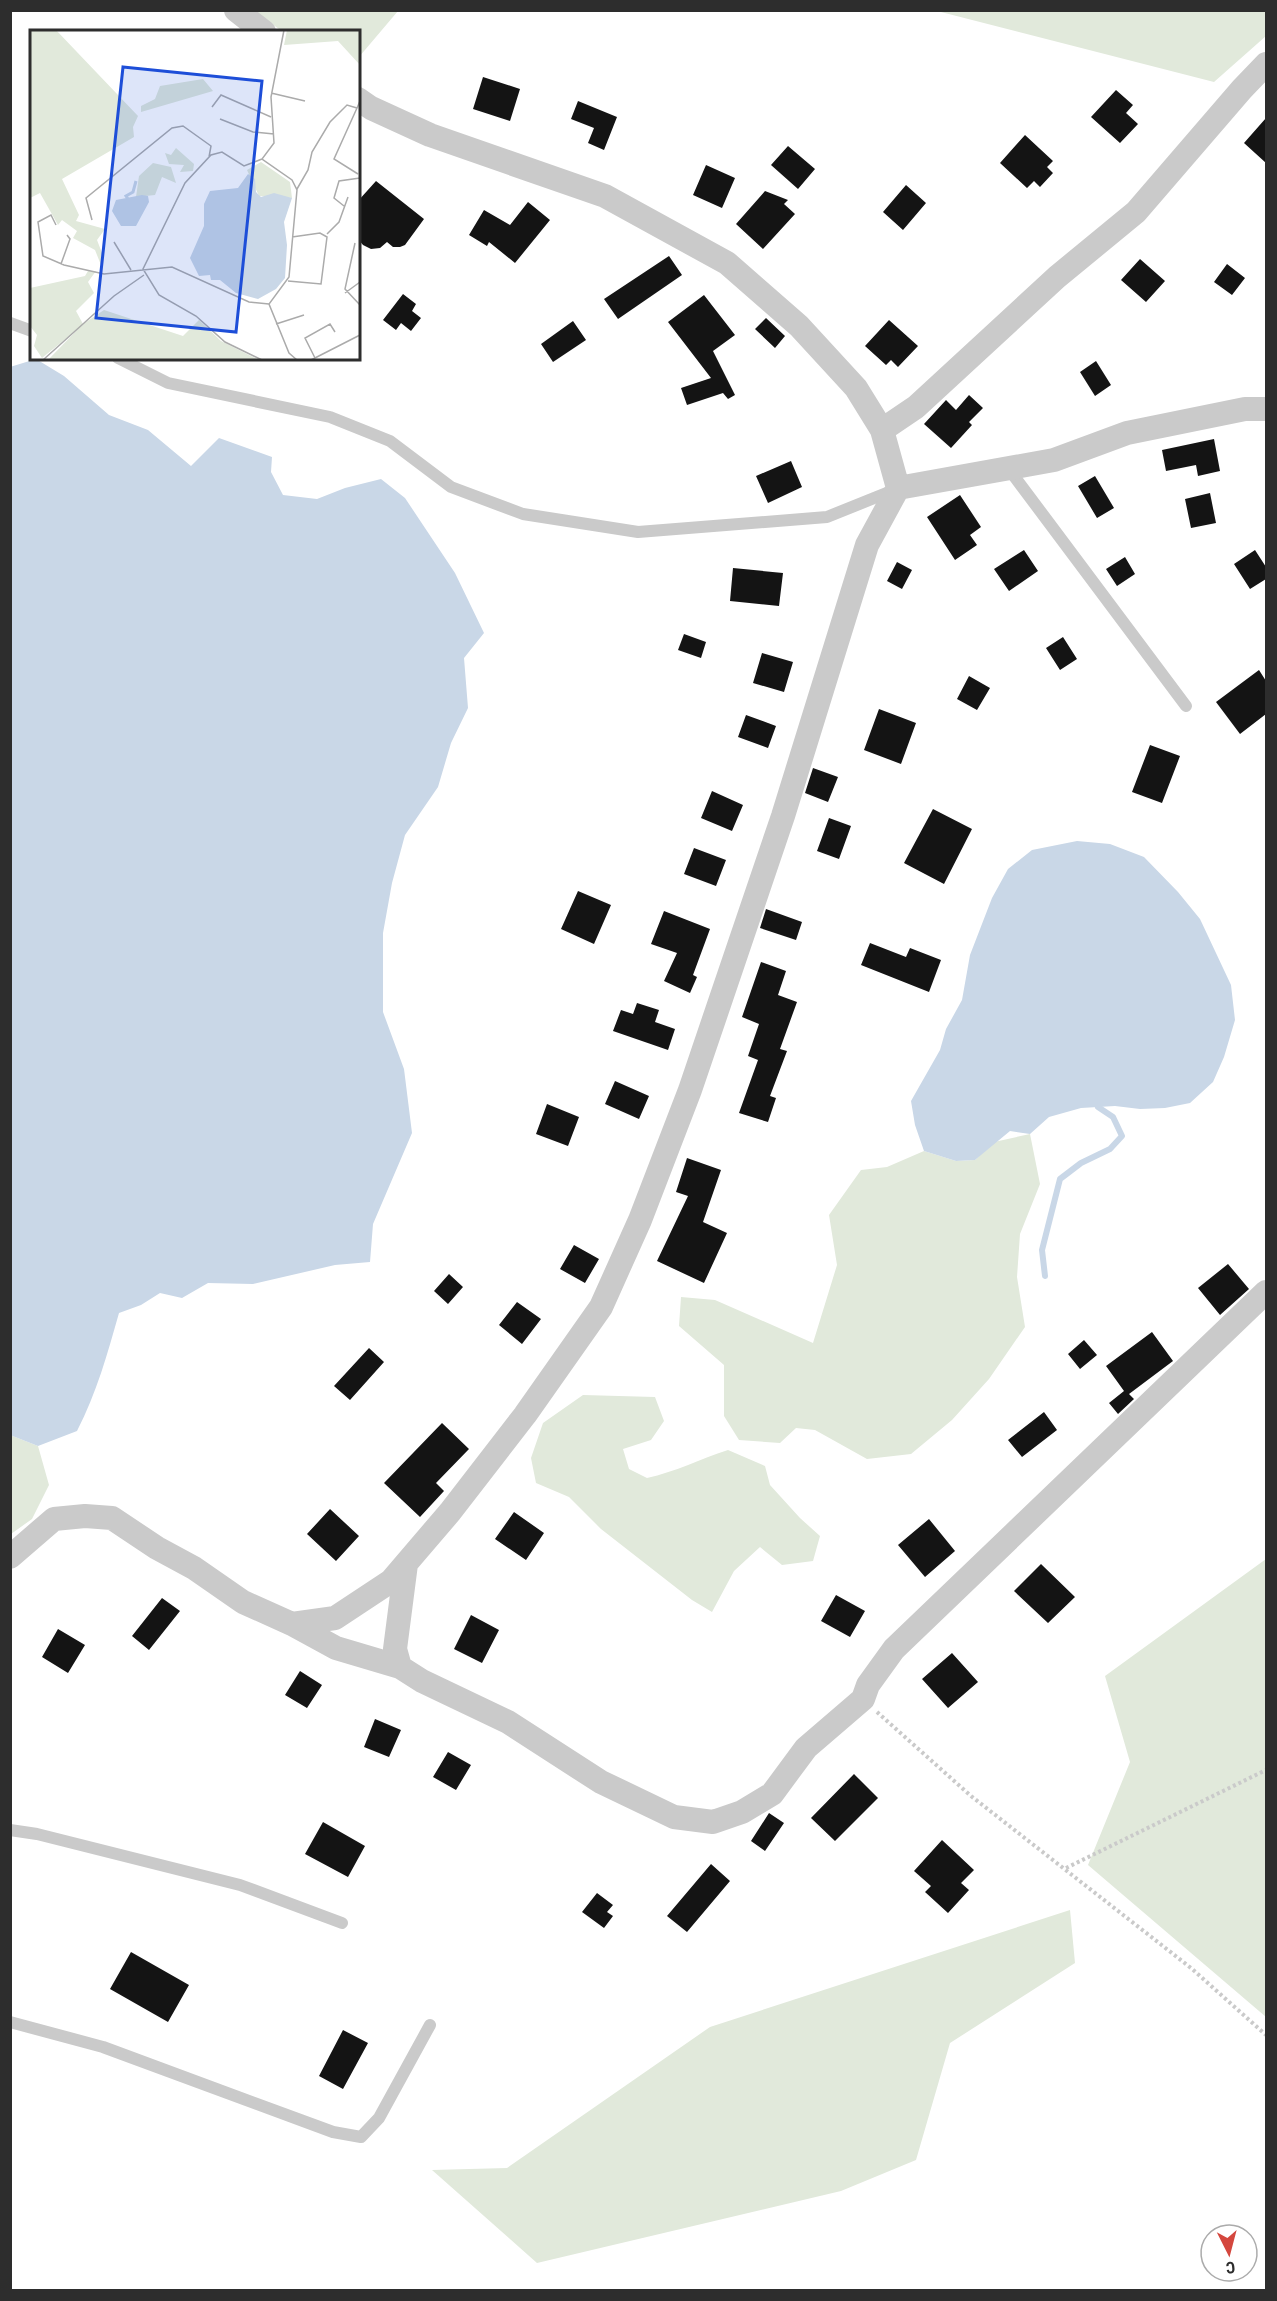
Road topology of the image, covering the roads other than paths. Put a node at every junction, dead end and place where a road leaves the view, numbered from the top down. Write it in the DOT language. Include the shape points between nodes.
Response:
graph roads {
  1 [pos="236,10"];
  2 [pos="261,30"];
  3 [pos="1266,64"];
  4 [pos="360,100"];
  5 [pos="10,323"];
  6 [pos="30,330"];
  7 [pos="121,360"];
  8 [pos="1266,409"];
  9 [pos="882,430"];
  10 [pos="1008,468"];
  11 [pos="898,488"];
  12 [pos="1186,706"];
  13 [pos="1266,1293"];
  14 [pos="10,1557"];
  15 [pos="406,1564"];
  16 [pos="292,1624"];
  17 [pos="400,1667"];
  18 [pos="10,1830"];
  19 [pos="342,1923"];
  20 [pos="10,2022"];
  21 [pos="430,2025"];
  1 -- 2 [label="street"];
  3 -- 9 [label="street" via="1136,212 1057,277 916,407"];
  4 -- 9 [label="street" via="430,135 605,196 727,263 799,326 856,388"];
  5 -- 6 [label="lane"];
  7 -- 11 [label="lane" via="168,383 330,417 390,441 452,487 523,514 638,532 827,517"];
  8 -- 10 [label="street" via="1245,409 1127,434 1054,460"];
  9 -- 11 [label="street"];
  10 -- 11 [label="street"];
  10 -- 12 [label="lane"];
  11 -- 15 [label="street" via="867,545 783,816 690,1090 640,1220 601,1307 525,1415"];
  13 -- 17 [label="street" via="894,1649 868,1684 863,1700 806,1748 772,1794 742,1812 713,1822 674,1817 601,1782 508,1722"];
  14 -- 16 [label="street" via="54,1519 112,1518 243,1602"];
  15 -- 16 [label="street" via="391,1581 335,1618"];
  15 -- 17 [label="street" via="395,1649"];
  16 -- 17 [label="street" via="336,1648"];
  18 -- 19 [label="lane" via="240,1885"];
  20 -- 21 [label="lane" via="103,2047 333,2132 361,2137 379,2118"];
}
